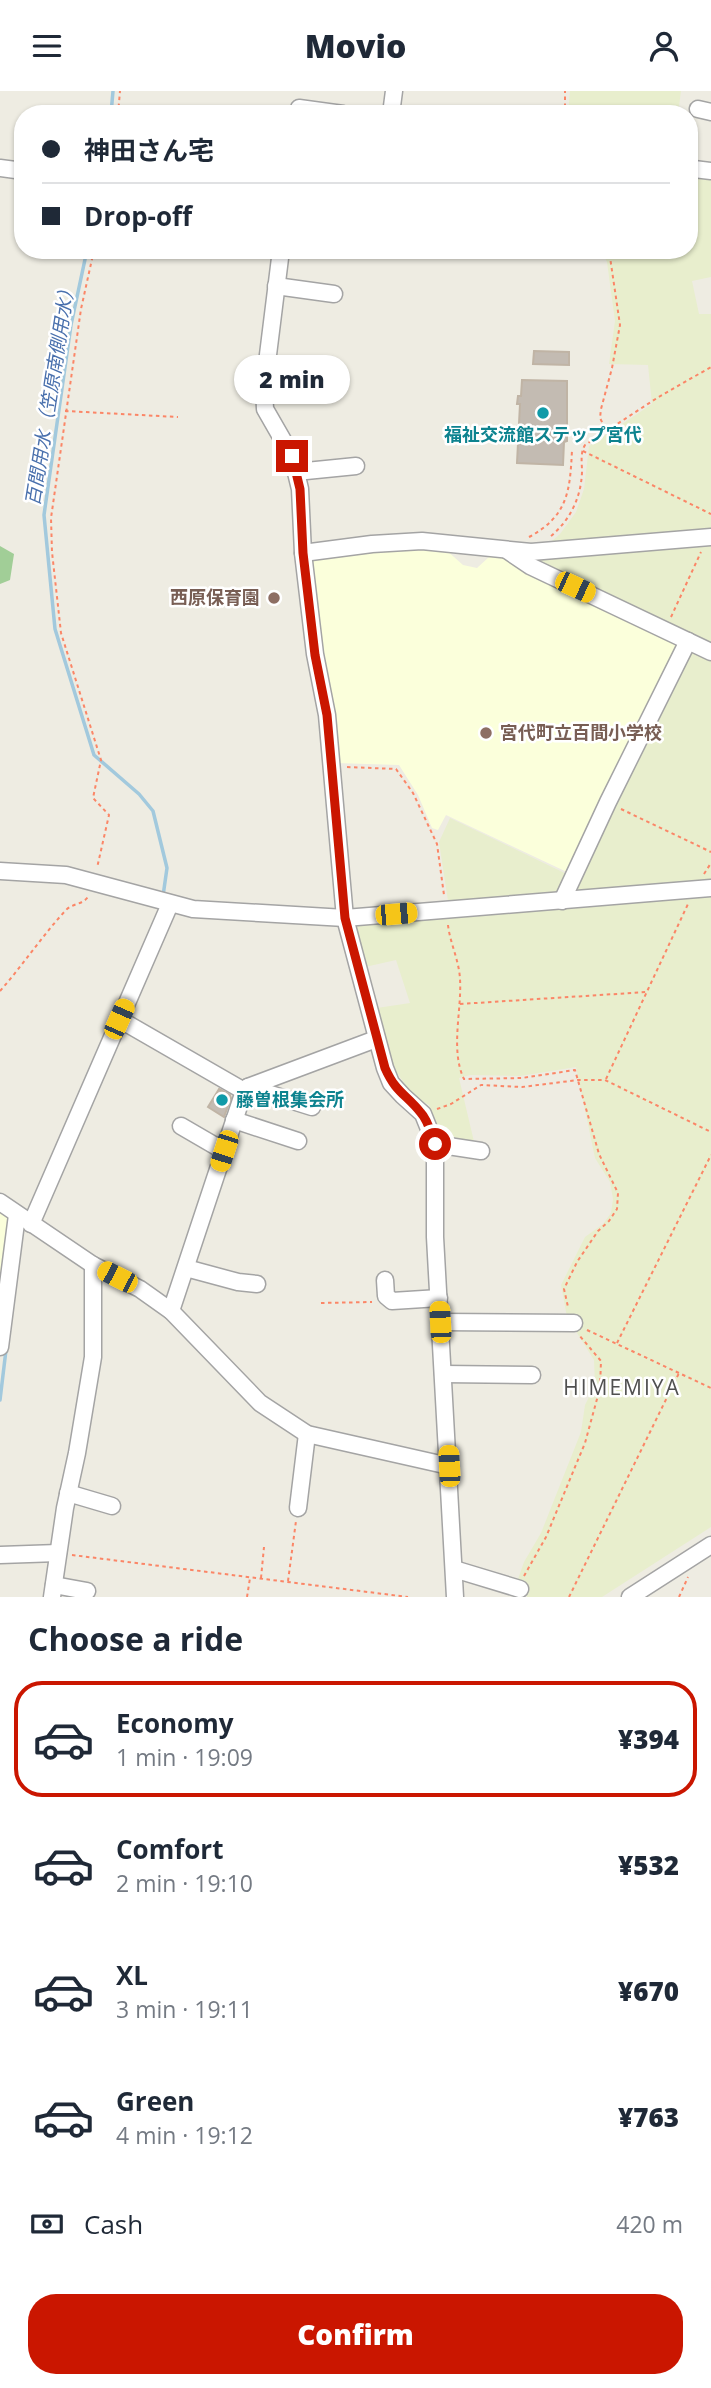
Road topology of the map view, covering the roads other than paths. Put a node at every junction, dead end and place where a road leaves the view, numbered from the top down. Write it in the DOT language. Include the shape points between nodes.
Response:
graph roads {
  1 [pos="280,259"];
  2 [pos="276,286"];
  3 [pos="334,294"];
  4 [pos="356,466"];
  5 [pos="296,472"];
  6 [pos="708,537"];
  7 [pos="508,551"];
  8 [pos="303,553"];
  9 [pos="688,641"];
  10 [pos="711,652"];
  11 [pos="0,871"];
  12 [pos="703,888"];
  13 [pos="562,901"];
  14 [pos="170,904"];
  15 [pos="345,918"];
  16 [pos="119,1019"];
  17 [pos="376,1039"];
  18 [pos="246,1089"];
  19 [pos="312,1107"];
  20 [pos="234,1120"];
  21 [pos="181,1126"];
  22 [pos="299,1141"];
  23 [pos="435,1144"];
  24 [pos="224,1151"];
  25 [pos="481,1151"];
  26 [pos="0,1202"];
  27 [pos="17,1215"];
  28 [pos="31,1224"];
  29 [pos="93,1265"];
  30 [pos="186,1268"];
  31 [pos="385,1280"];
  32 [pos="257,1285"];
  33 [pos="439,1298"];
  34 [pos="172,1311"];
  35 [pos="440,1322"];
  36 [pos="574,1323"];
  37 [pos="0,1347"];
  38 [pos="443,1374"];
  39 [pos="532,1375"];
  40 [pos="307,1434"];
  41 [pos="449,1466"];
  42 [pos="68,1493"];
  43 [pos="112,1506"];
  44 [pos="298,1508"];
  45 [pos="711,1545"];
  46 [pos="58,1553"];
  47 [pos="0,1555"];
  48 [pos="454,1569"];
  49 [pos="520,1589"];
  50 [pos="53,1591"];
  51 [pos="87,1591"];
  52 [pos="455,1597"];
  53 [pos="630,1597"];
  1 -- 2 [label="street"];
  2 -- 3 [label="street"];
  2 -- 5 [label="street" via="265,409"];
  4 -- 5 [label="street"];
  5 -- 8 [label="street"];
  6 -- 7 [label="street"];
  7 -- 8 [label="street" via="422,541"];
  7 -- 9 [label="street" via="530,566"];
  8 -- 15 [label="street" via="327,715"];
  9 -- 10 [label="street"];
  9 -- 13 [label="street"];
  11 -- 14 [label="street" via="66,876"];
  12 -- 13 [label="street"];
  13 -- 15 [label="street"];
  14 -- 15 [label="street"];
  14 -- 16 [label="street"];
  15 -- 17 [label="street"];
  16 -- 18 [label="street"];
  16 -- 28 [label="street"];
  17 -- 18 [label="street"];
  17 -- 23 [label="street" via="391,1083 423,1114"];
  18 -- 19 [label="street"];
  18 -- 20 [label="street"];
  20 -- 22 [label="street"];
  20 -- 24 [label="street"];
  21 -- 24 [label="street"];
  23 -- 25 [label="street"];
  23 -- 33 [label="street"];
  24 -- 30 [label="street"];
  26 -- 27 [label="street"];
  27 -- 28 [label="street"];
  27 -- 37 [label="street"];
  28 -- 29 [label="street"];
  29 -- 34 [label="street"];
  29 -- 42 [label="street" via="93,1357"];
  30 -- 32 [label="street"];
  30 -- 34 [label="street"];
  31 -- 33 [label="street" via="386,1296 392,1301"];
  33 -- 35 [label="street"];
  34 -- 40 [label="street" via="260,1403"];
  35 -- 36 [label="street"];
  35 -- 38 [label="street"];
  38 -- 39 [label="street"];
  38 -- 41 [label="street"];
  40 -- 41 [label="street"];
  40 -- 44 [label="street"];
  41 -- 48 [label="street"];
  42 -- 43 [label="street"];
  42 -- 46 [label="street"];
  45 -- 53 [label="street"];
  46 -- 47 [label="street"];
  46 -- 50 [label="street"];
  48 -- 49 [label="street"];
  48 -- 52 [label="street"];
  50 -- 51 [label="street"];
}
